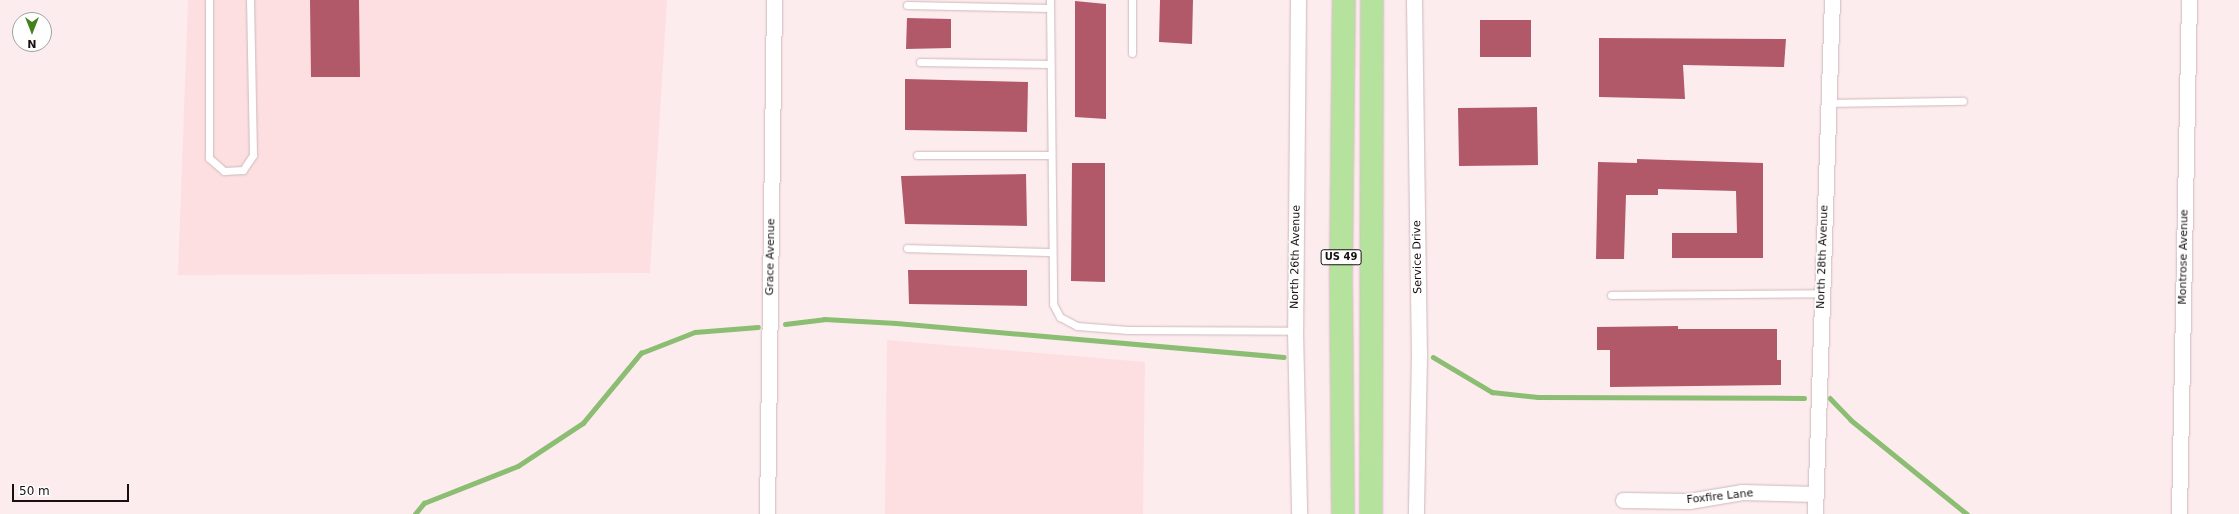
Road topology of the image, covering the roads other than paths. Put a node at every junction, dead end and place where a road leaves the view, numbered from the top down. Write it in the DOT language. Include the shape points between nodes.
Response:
graph roads {
  1 [pos="208,0"];
  2 [pos="250,0"];
  3 [pos="774,0"];
  4 [pos="1050,0"];
  5 [pos="1132,0"];
  6 [pos="1298,0"];
  7 [pos="1344,0"];
  8 [pos="1372,0"];
  9 [pos="1414,0"];
  10 [pos="1832,0"];
  11 [pos="2189,0"];
  12 [pos="907,5"];
  13 [pos="1050,8"];
  14 [pos="1132,53"];
  15 [pos="920,62"];
  16 [pos="1050,64"];
  17 [pos="1963,101"];
  18 [pos="1829,102"];
  19 [pos="917,155"];
  20 [pos="1051,155"];
  21 [pos="907,248"];
  22 [pos="1052,252"];
  23 [pos="1822,293"];
  24 [pos="1611,295"];
  25 [pos="1295,331"];
  26 [pos="1816,494"];
  27 [pos="1623,500"];
  28 [pos="767,514"];
  29 [pos="1299,514"];
  30 [pos="1343,514"];
  31 [pos="1371,514"];
  32 [pos="1416,514"];
  33 [pos="1816,514"];
  34 [pos="2179,514"];
  1 -- 2 [label="lane" via="209,158 224,171 243,170 253,155"];
  3 -- 28 [label="street, Grace Avenue"];
  4 -- 13 [label="lane"];
  5 -- 14 [label="lane"];
  6 -- 25 [label="street, North 26th Avenue"];
  7 -- 30 [label="main road, US 49" via="1341,271"];
  8 -- 31 [label="main road, US 49"];
  9 -- 32 [label="street, Service Drive" via="1419,353"];
  10 -- 18 [label="street, North 28th Avenue"];
  11 -- 34 [label="street, Montrose Avenue"];
  12 -- 13 [label="lane"];
  13 -- 16 [label="lane"];
  15 -- 16 [label="lane"];
  16 -- 20 [label="lane"];
  17 -- 18 [label="lane"];
  18 -- 23 [label="street, North 28th Avenue"];
  19 -- 20 [label="lane"];
  20 -- 22 [label="lane"];
  21 -- 22 [label="lane"];
  22 -- 25 [label="lane" via="1053,304 1060,317 1077,326 1128,330"];
  23 -- 24 [label="lane"];
  23 -- 26 [label="street, North 28th Avenue"];
  25 -- 29 [label="street, North 26th Avenue"];
  26 -- 27 [label="street, Foxfire Lane" via="1742,492 1690,501"];
  26 -- 33 [label="street, North 28th Avenue"];
}
